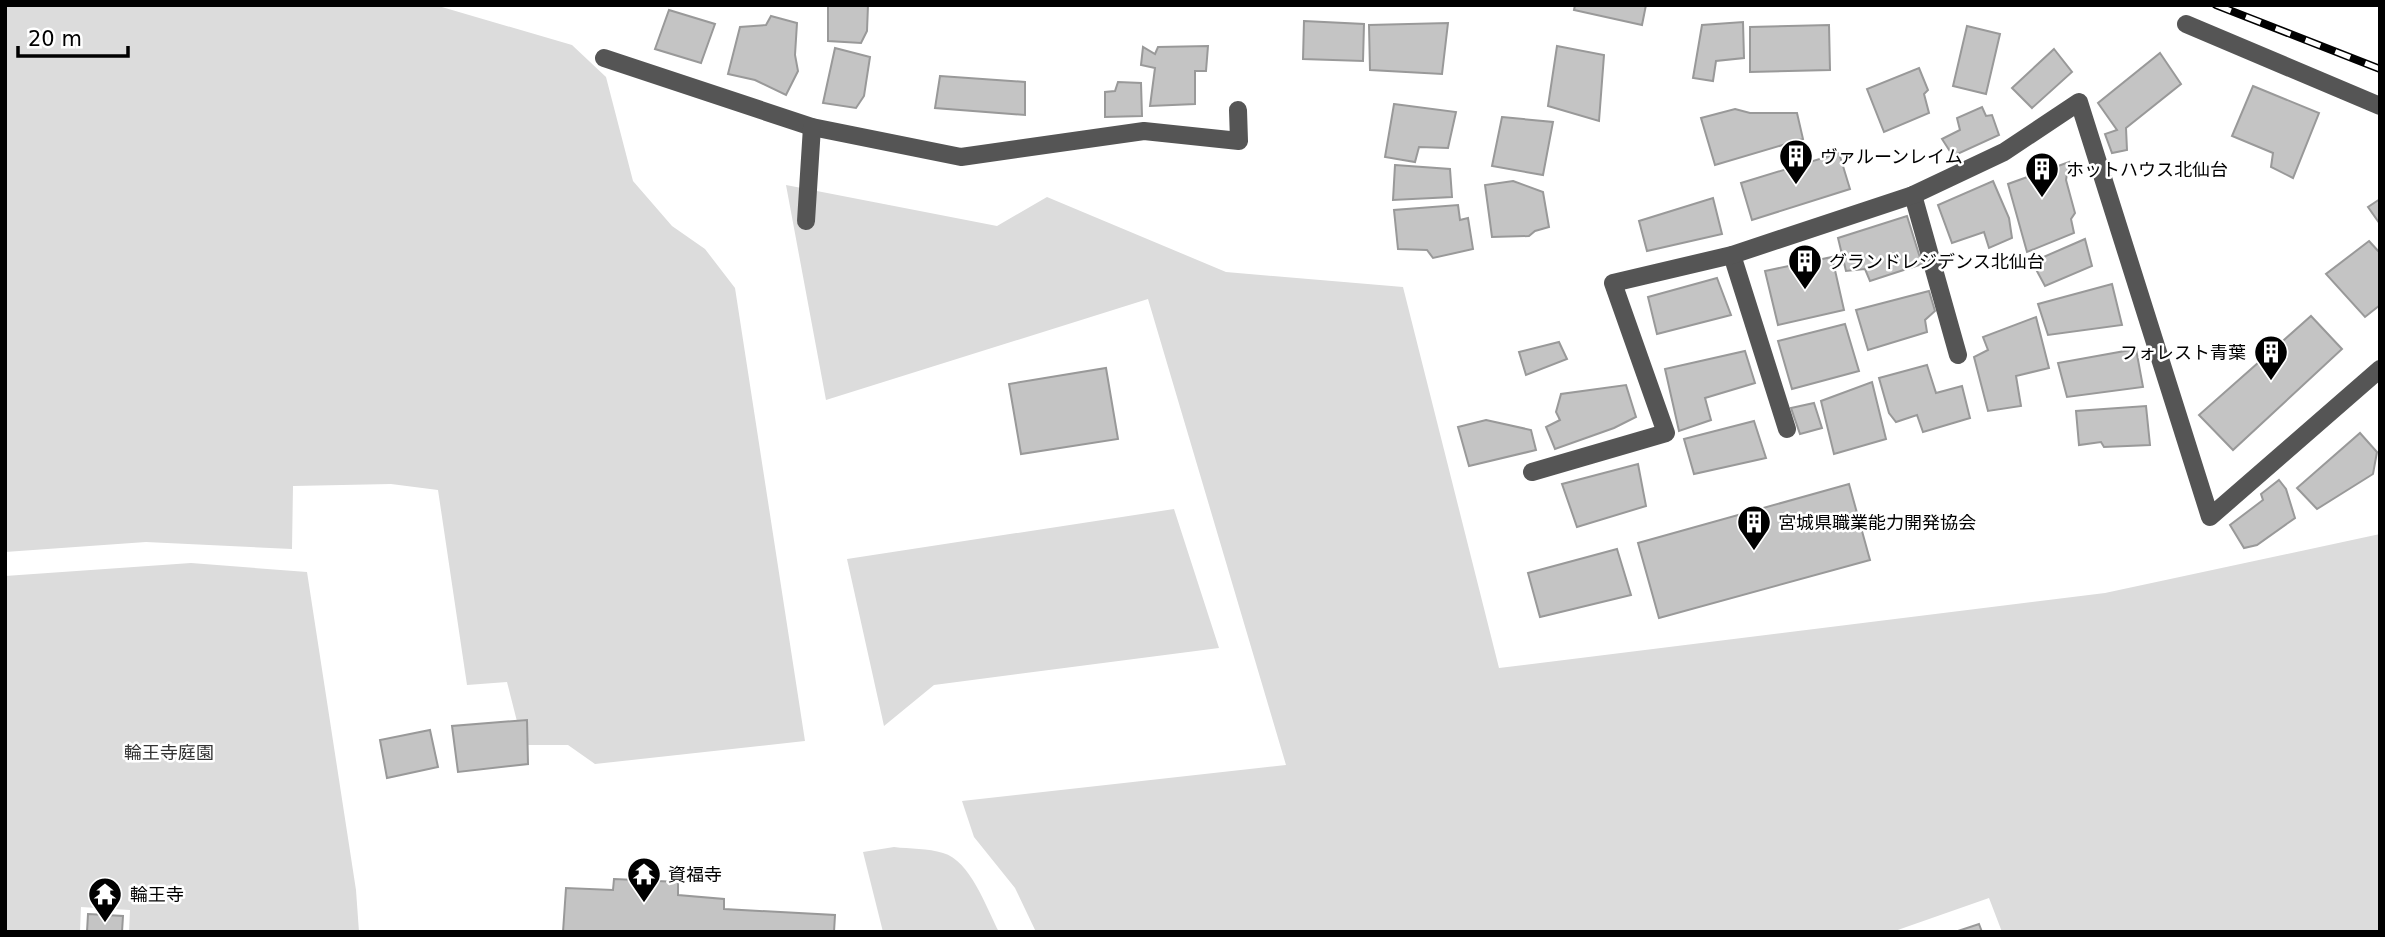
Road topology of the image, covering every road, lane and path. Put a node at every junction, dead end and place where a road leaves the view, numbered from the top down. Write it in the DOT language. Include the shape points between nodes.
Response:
graph roads {
  1 [pos="2186,24"];
  2 [pos="604,58"];
  3 [pos="2380,106"];
  4 [pos="1238,110"];
  5 [pos="811,127"];
  6 [pos="1913,195"];
  7 [pos="806,221"];
  8 [pos="1732,255"];
  9 [pos="1958,355"];
  10 [pos="2380,369"];
  11 [pos="1787,429"];
  12 [pos="1532,472"];
  1 -- 3 [label="street"];
  2 -- 5 [label="street"];
  4 -- 5 [label="street" via="1239,141 1144,131 961,157"];
  5 -- 7 [label="street"];
  6 -- 8 [label="street"];
  6 -- 9 [label="street"];
  6 -- 10 [label="street" via="2004,152 2079,102 2210,517"];
  8 -- 11 [label="street"];
  8 -- 12 [label="street" via="1613,283 1666,433"];
}
